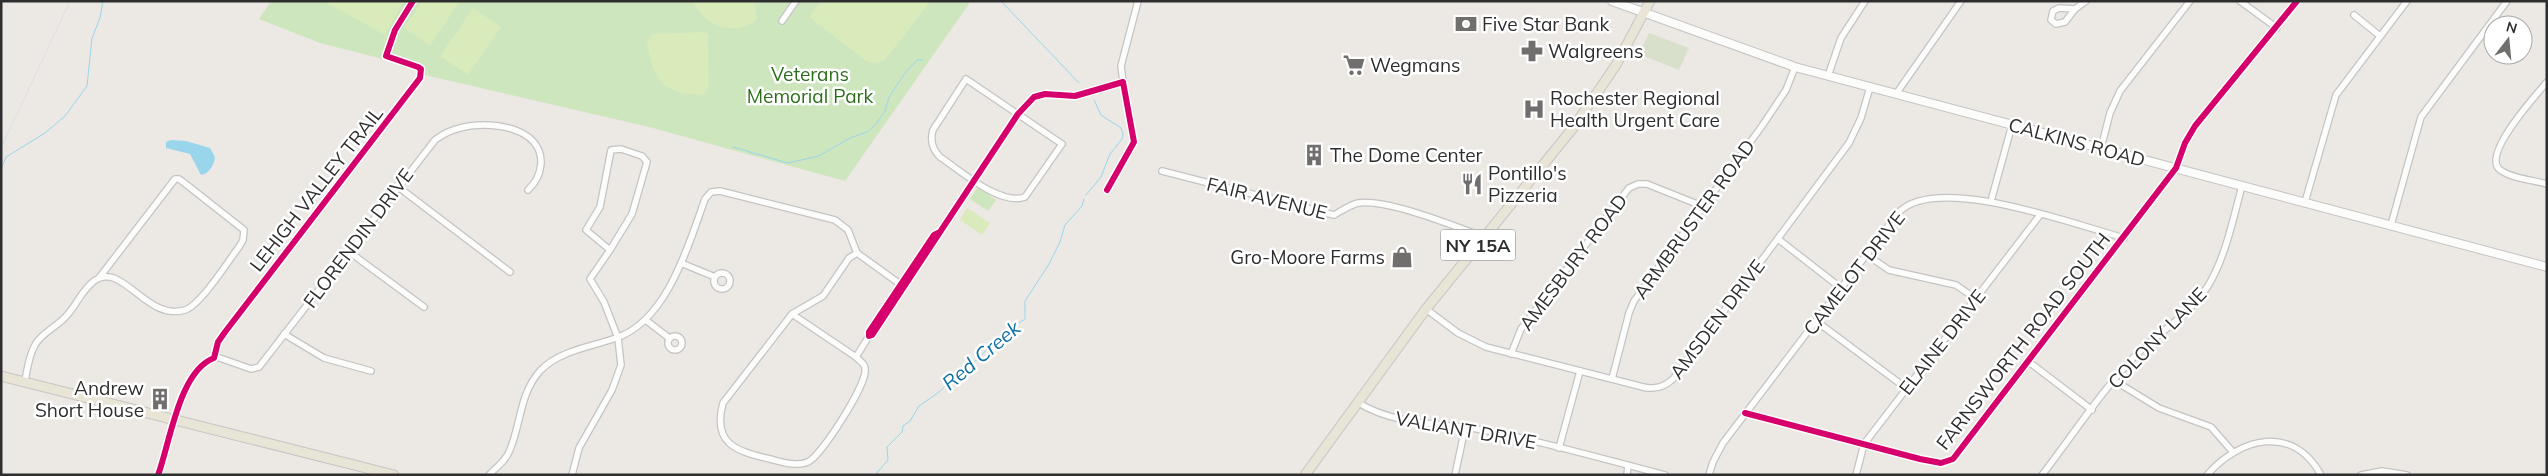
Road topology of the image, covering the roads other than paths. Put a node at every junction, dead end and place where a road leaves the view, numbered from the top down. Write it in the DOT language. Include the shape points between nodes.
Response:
graph roads {
  1 [pos="796,1"];
  2 [pos="1138,1"];
  3 [pos="1612,1"];
  4 [pos="1650,1"];
  5 [pos="1865,1"];
  6 [pos="1961,1"];
  7 [pos="2086,1"];
  8 [pos="2190,1"];
  9 [pos="2240,1"];
  10 [pos="2297,1"];
  11 [pos="2407,1"];
  12 [pos="2508,1"];
  13 [pos="2075,9"];
  14 [pos="1644,12"];
  15 [pos="2354,15"];
  16 [pos="782,21"];
  17 [pos="2277,28"];
  18 [pos="2380,36"];
  19 [pos="1795,67"];
  20 [pos="1828,76"];
  21 [pos="1123,82"];
  22 [pos="2545,86"];
  23 [pos="1870,87"];
  24 [pos="1896,94"];
  25 [pos="1018,114"];
  26 [pos="2012,125"];
  27 [pos="2101,148"];
  28 [pos="2176,168"];
  29 [pos="1162,171"];
  30 [pos="974,179"];
  31 [pos="2547,184"];
  32 [pos="397,186"];
  33 [pos="2242,186"];
  34 [pos="528,190"];
  35 [pos="1107,190"];
  36 [pos="1991,202"];
  37 [pos="2305,202"];
  38 [pos="1702,206"];
  39 [pos="2040,215"];
  40 [pos="2391,225"];
  41 [pos="938,233"];
  42 [pos="1484,237"];
  43 [pos="2124,238"];
  44 [pos="1778,239"];
  45 [pos="610,250"];
  46 [pos="348,251"];
  47 [pos="857,253"];
  48 [pos="1866,255"];
  49 [pos="681,262"];
  50 [pos="2547,267"];
  51 [pos="510,272"];
  52 [pos="715,277"];
  53 [pos="99,278"];
  54 [pos="900,284"];
  55 [pos="1841,288"];
  56 [pos="1976,299"];
  57 [pos="424,307"];
  58 [pos="1426,309"];
  59 [pos="792,314"];
  60 [pos="647,321"];
  61 [pos="1816,321"];
  62 [pos="284,334"];
  63 [pos="869,336"];
  64 [pos="618,338"];
  65 [pos="669,338"];
  66 [pos="1511,354"];
  67 [pos="856,357"];
  68 [pos="2028,362"];
  69 [pos="371,371"];
  70 [pos="1580,371"];
  71 [pos="1,376"];
  72 [pos="1612,379"];
  73 [pos="2115,381"];
  74 [pos="25,382"];
  75 [pos="1906,388"];
  76 [pos="1357,402"];
  77 [pos="2092,410"];
  78 [pos="1745,413"];
  79 [pos="174,419"];
  80 [pos="1465,428"];
  81 [pos="1864,444"];
  82 [pos="1559,448"];
  83 [pos="2232,451"];
  84 [pos="1628,466"];
  85 [pos="158,475"];
  86 [pos="394,475"];
  87 [pos="489,475"];
  88 [pos="572,475"];
  89 [pos="1305,475"];
  90 [pos="1455,475"];
  91 [pos="1626,475"];
  92 [pos="1664,475"];
  93 [pos="1709,475"];
  94 [pos="1856,475"];
  95 [pos="2042,475"];
  96 [pos="2207,475"];
  97 [pos="2321,475"];
  98 [pos="2360,475"];
  99 [pos="2407,475"];
  1 -- 16 [label="street"];
  2 -- 21 [label="street" via="1122,66"];
  3 -- 14 [label="main road, CALKINS ROAD"];
  4 -- 14 [label="main road, NY 15A"];
  5 -- 20 [label="street" via="1841,38"];
  6 -- 24 [label="street"];
  7 -- 13 [label="street"];
  8 -- 27 [label="street" via="2115,100"];
  9 -- 17 [label="street"];
  10 -- 17 [label="street, FARNSWORTH ROAD SOUTH"];
  11 -- 18 [label="street"];
  12 -- 40 [label="street" via="2421,116"];
  14 -- 19 [label="main road, CALKINS ROAD"];
  14 -- 42 [label="main road, NY 15A" via="1616,64 1577,122"];
  15 -- 18 [label="street"];
  17 -- 28 [label="street, FARNSWORTH ROAD SOUTH" via="2195,126"];
  18 -- 37 [label="street" via="2333,101"];
  19 -- 20 [label="main road, CALKINS ROAD"];
  19 -- 38 [label="street, ARMBRUSTER ROAD" via="1780,99"];
  20 -- 23 [label="main road, CALKINS ROAD"];
  21 -- 25 [label="street" via="1075,96 1045,94 1034,97"];
  21 -- 35 [label="street" via="1134,142"];
  22 -- 31 [label="street" via="2507,133 2496,162 2499,169 2507,173"];
  23 -- 24 [label="main road, CALKINS ROAD"];
  23 -- 44 [label="street, AMSDEN DRIVE" via="1854,136"];
  24 -- 26 [label="main road, CALKINS ROAD"];
  25 -- 30 [label="street"];
  25 -- 30 [label="street" via="1062,144 1028,195 1005,197"];
  25 -- 30 [label="street" via="966,79 937,123 932,139 938,155"];
  26 -- 27 [label="main road, CALKINS ROAD"];
  26 -- 36 [label="street"];
  27 -- 28 [label="main road, CALKINS ROAD"];
  28 -- 33 [label="main road, CALKINS ROAD"];
  28 -- 43 [label="street, FARNSWORTH ROAD SOUTH"];
  29 -- 42 [label="street, FAIR AVENUE" via="1334,215 1356,204 1372,203 1432,218"];
  30 -- 41 [label="street"];
  32 -- 34 [label="street, FLORENDIN DRIVE" via="435,140 451,130 479,125 518,132 536,144 541,156 540,168 536,183"];
  32 -- 46 [label="street, FLORENDIN DRIVE"];
  32 -- 51 [label="street"];
  33 -- 37 [label="main road, CALKINS ROAD"];
  33 -- 73 [label="street, COLONY LANE" via="2224,251 2203,293 2178,322 2135,356"];
  36 -- 39 [label="street, CAMELOT DRIVE"];
  36 -- 48 [label="street, CAMELOT DRIVE" via="1963,198 1914,202 1899,212"];
  37 -- 40 [label="main road, CALKINS ROAD"];
  38 -- 66 [label="street, AMESBURY ROAD" via="1647,184 1629,188 1521,329"];
  38 -- 72 [label="street, ARMBRUSTER ROAD" via="1634,301 1628,313"];
  39 -- 43 [label="street, CAMELOT DRIVE"];
  39 -- 56 [label="street, ELAINE DRIVE"];
  40 -- 50 [label="main road, CALKINS ROAD"];
  41 -- 54 [label="street"];
  41 -- 63 [label="street"];
  42 -- 58 [label="main road, NY 15A"];
  43 -- 68 [label="street, FARNSWORTH ROAD SOUTH"];
  44 -- 55 [label="street"];
  44 -- 72 [label="street, AMSDEN DRIVE" via="1671,380 1655,388"];
  45 -- 45 [label="street" via="632,214 647,162 642,156 621,149 611,150 600,207 586,230"];
  45 -- 64 [label="street" via="590,279 604,302"];
  46 -- 57 [label="street"];
  46 -- 62 [label="street, FLORENDIN DRIVE"];
  47 -- 49 [label="street" via="848,230 834,220 714,191 705,200"];
  47 -- 54 [label="street"];
  47 -- 59 [label="street" via="849,258 823,296"];
  48 -- 55 [label="street, CAMELOT DRIVE"];
  48 -- 56 [label="street" via="1889,270 1956,285"];
  49 -- 52 [label="street"];
  49 -- 60 [label="street"];
  53 -- 53 [label="street" via="119,280 159,310 186,310 239,247 244,230 179,179 175,180"];
  53 -- 74 [label="street" via="88,286 63,320 36,343"];
  54 -- 63 [label="street" via="868,332"];
  55 -- 61 [label="street, CAMELOT DRIVE"];
  56 -- 75 [label="street, ELAINE DRIVE"];
  58 -- 66 [label="street, AMSDEN DRIVE" via="1466,338"];
  58 -- 76 [label="main road, NY 15A"];
  59 -- 67 [label="street"];
  59 -- 67 [label="street" via="723,403 719,419 721,432 741,452 791,465 807,463 818,455 864,378 864,364"];
  60 -- 64 [label="street"];
  60 -- 65 [label="street"];
  61 -- 75 [label="street"];
  61 -- 78 [label="street, CAMELOT DRIVE"];
  62 -- 69 [label="street" via="324,358"];
  62 -- 79 [label="street, FLORENDIN DRIVE" via="256,368 217,357 208,360 181,397"];
  63 -- 67 [label="street"];
  64 -- 87 [label="street" via="562,356 543,368 526,393 509,452"];
  64 -- 88 [label="street" via="619,374 583,440"];
  66 -- 70 [label="street, AMSDEN DRIVE"];
  68 -- 77 [label="street"];
  68 -- 81 [label="street, FARNSWORTH ROAD SOUTH" via="1950,461 1936,462"];
  70 -- 72 [label="street, AMSDEN DRIVE"];
  70 -- 82 [label="street"];
  71 -- 74 [label="main road"];
  73 -- 77 [label="street, COLONY LANE"];
  73 -- 83 [label="street" via="2159,408 2207,424"];
  74 -- 79 [label="main road"];
  75 -- 81 [label="street, ELAINE DRIVE"];
  76 -- 80 [label="street, VALIANT DRIVE" via="1383,416"];
  76 -- 89 [label="main road, NY 15A"];
  77 -- 95 [label="street, COLONY LANE"];
  78 -- 81 [label="street, FARNSWORTH ROAD SOUTH"];
  78 -- 93 [label="street, CAMELOT DRIVE" via="1716,453"];
  79 -- 85 [label="street"];
  79 -- 86 [label="main road"];
  80 -- 82 [label="street, VALIANT DRIVE" via="1492,431"];
  80 -- 90 [label="street"];
  81 -- 94 [label="street, ELAINE DRIVE"];
  82 -- 84 [label="street, VALIANT DRIVE"];
  83 -- 96 [label="street"];
  83 -- 97 [label="street" via="2255,443 2281,442 2304,452"];
  84 -- 91 [label="street"];
  84 -- 92 [label="street, VALIANT DRIVE"];
  98 -- 99 [label="street" via="2382,471"];
}
